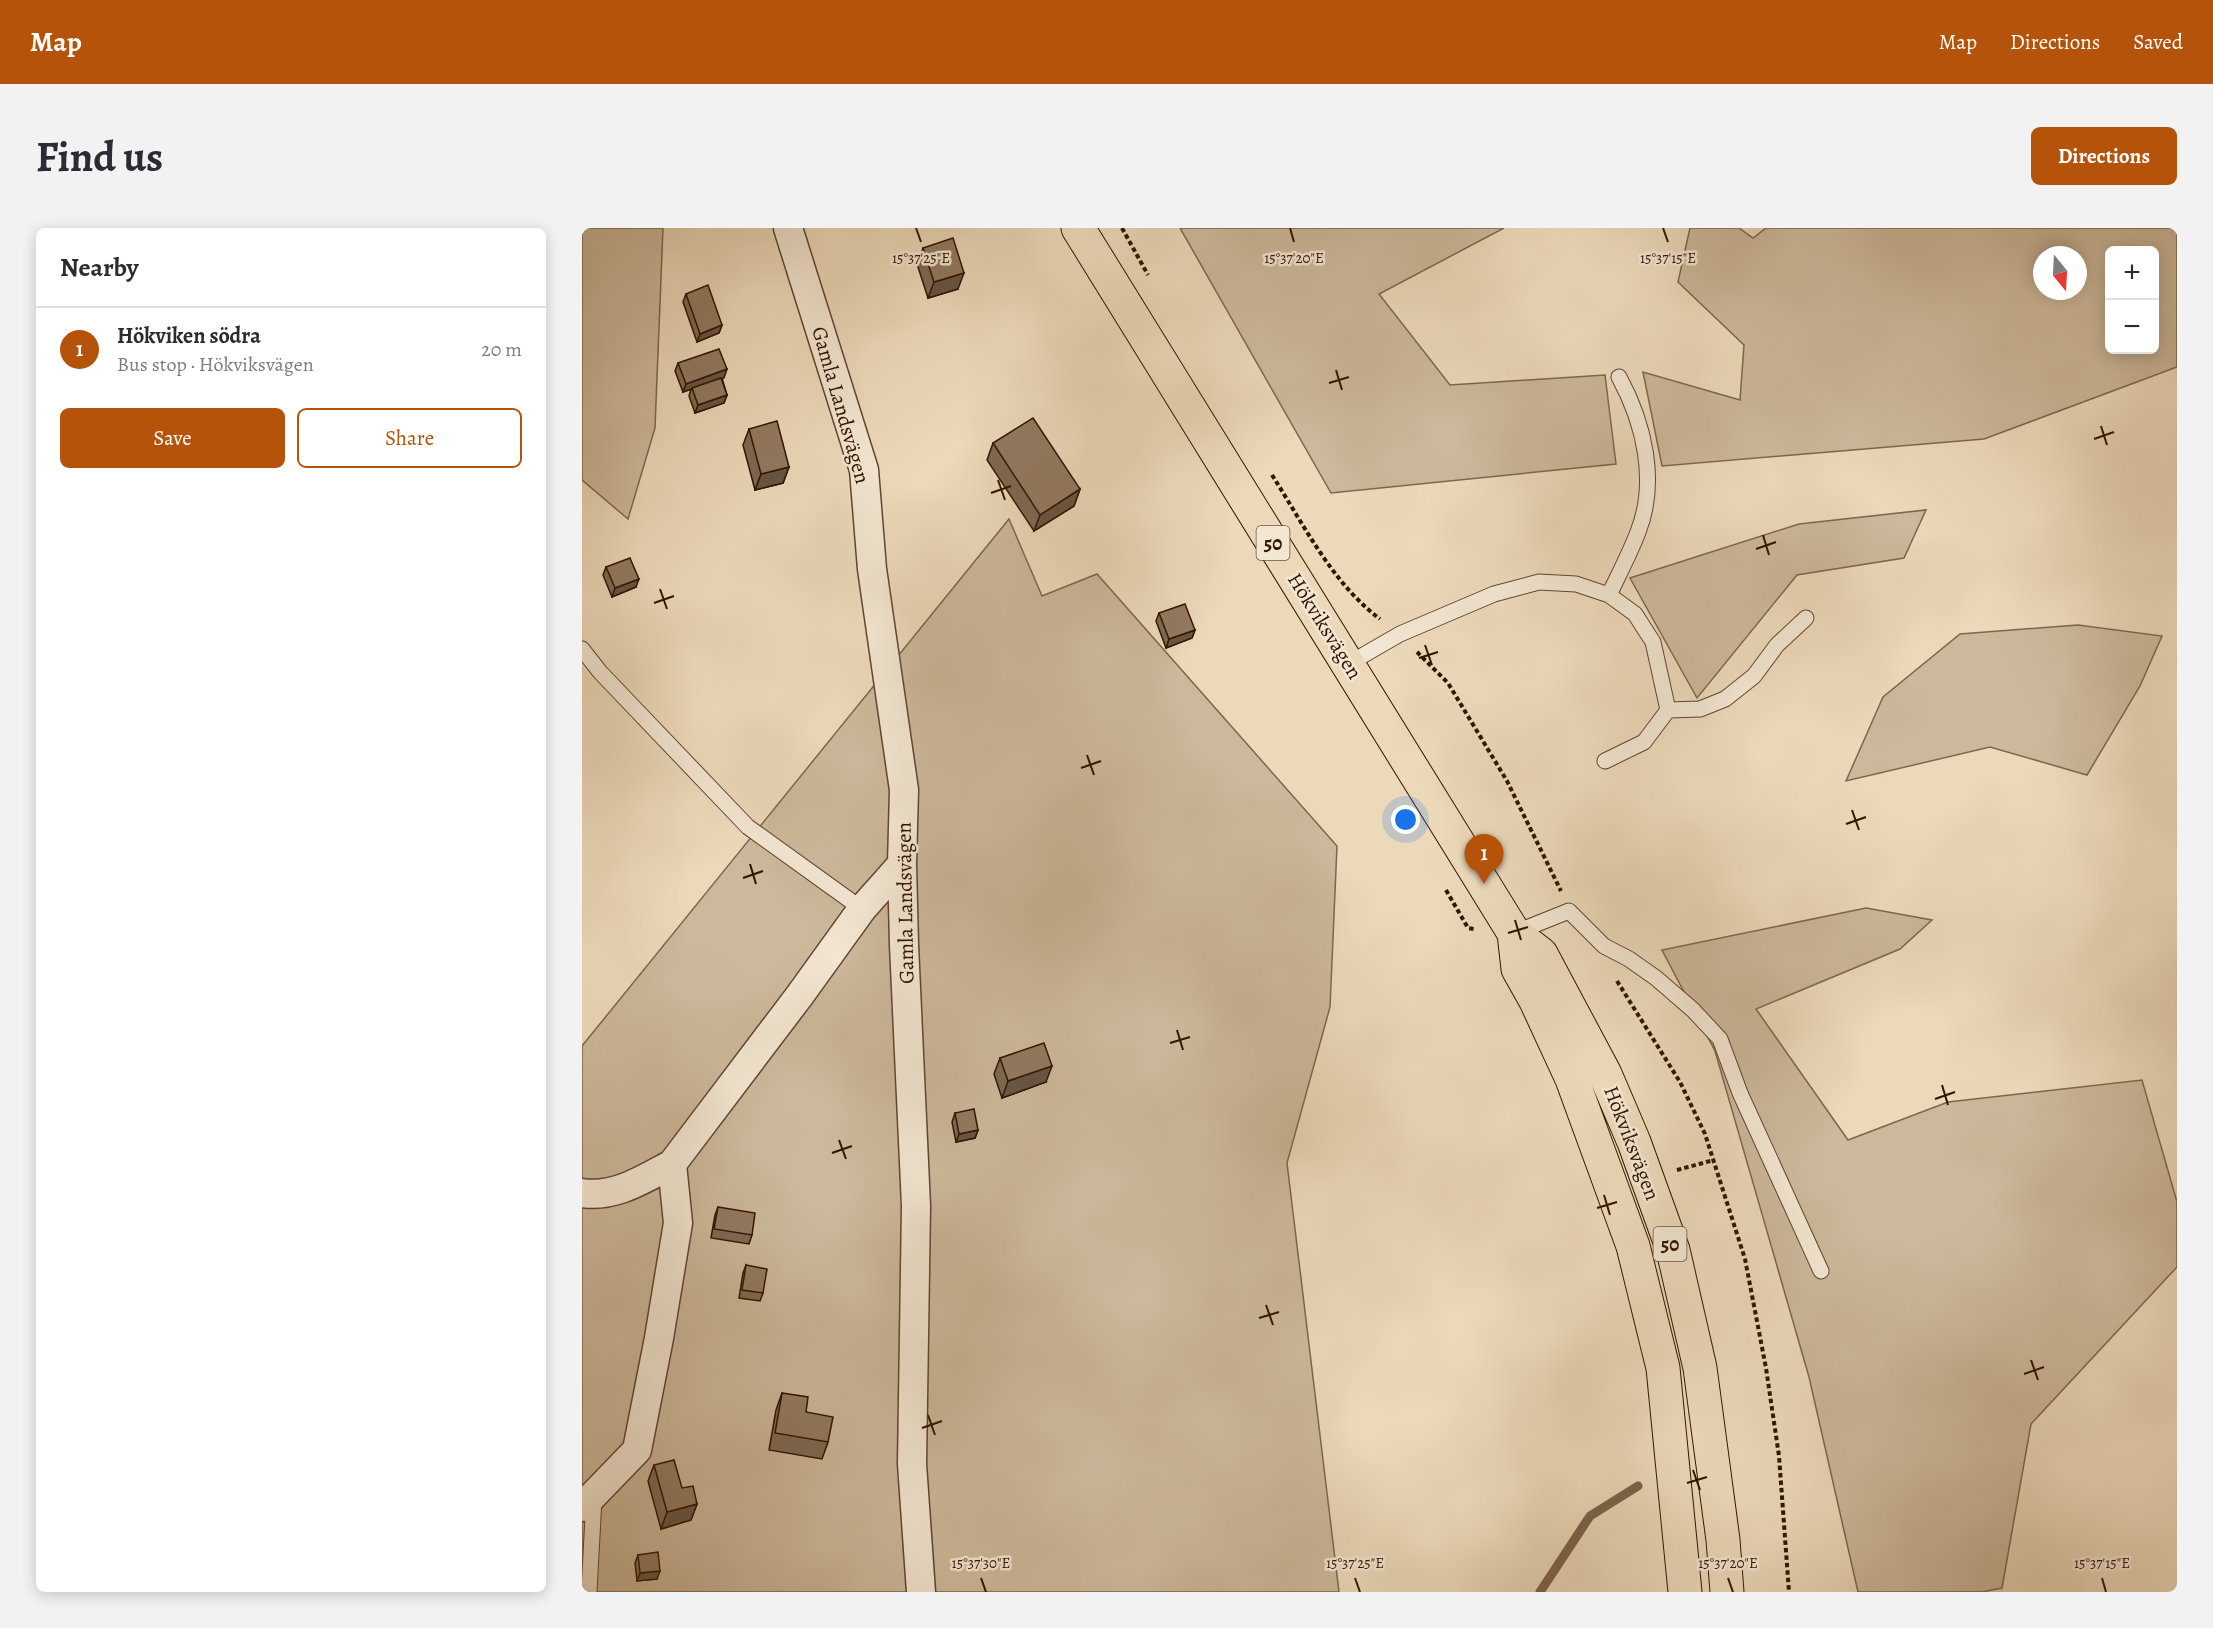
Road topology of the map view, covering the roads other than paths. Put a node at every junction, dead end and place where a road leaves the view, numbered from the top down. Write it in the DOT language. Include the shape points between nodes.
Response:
graph roads {
  1 [pos="788,228"];
  2 [pos="1078,228"];
  3 [pos="1619,377"];
  4 [pos="1609,595"];
  5 [pos="1806,618"];
  6 [pos="582,649"];
  7 [pos="1348,664"];
  8 [pos="1668,710"];
  9 [pos="1605,761"];
  10 [pos="902,864"];
  11 [pos="862,909"];
  12 [pos="1514,933"];
  13 [pos="672,1164"];
  14 [pos="582,1193"];
  15 [pos="1821,1271"];
  16 [pos="588,1501"];
  17 [pos="589,1592"];
  18 [pos="921,1592"];
  19 [pos="1685,1592"];
  20 [pos="1727,1592"];
  1 -- 10 [label="street, Gamla Landsvägen" via="864,470 872,569 904,790"];
  2 -- 7 [label="main road, Hökviksvägen / 50"];
  3 -- 4 [label="lane" via="1645,443 1647,502 1639,531"];
  4 -- 7 [label="lane" via="1576,584 1539,582 1505,591 1400,634"];
  4 -- 8 [label="lane" via="1635,614 1653,642"];
  5 -- 8 [label="lane" via="1777,645 1754,676 1725,699 1700,710"];
  6 -- 11 [label="lane" via="748,827"];
  7 -- 12 [label="main road, Hökviksvägen / 50"];
  8 -- 9 [label="lane" via="1644,742"];
  10 -- 11 [label="street"];
  10 -- 18 [label="street, Gamla Landsvägen" via="916,1206 912,1464"];
  11 -- 13 [label="street"];
  12 -- 15 [label="lane" via="1569,911 1604,946 1638,965 1693,1010 1719,1039"];
  12 -- 19 [label="main road, Hökviksvägen / 50" via="1518,969 1572,1078 1633,1246 1663,1368"];
  12 -- 20 [label="main road, Hökviksvägen / 50" via="1541,954 1590,1043 1633,1138 1672,1250 1700,1368 1724,1540"];
  13 -- 14 [label="street" via="624,1189"];
  13 -- 16 [label="street" via="678,1223 636,1450"];
  16 -- 17 [label="lane"];
}
